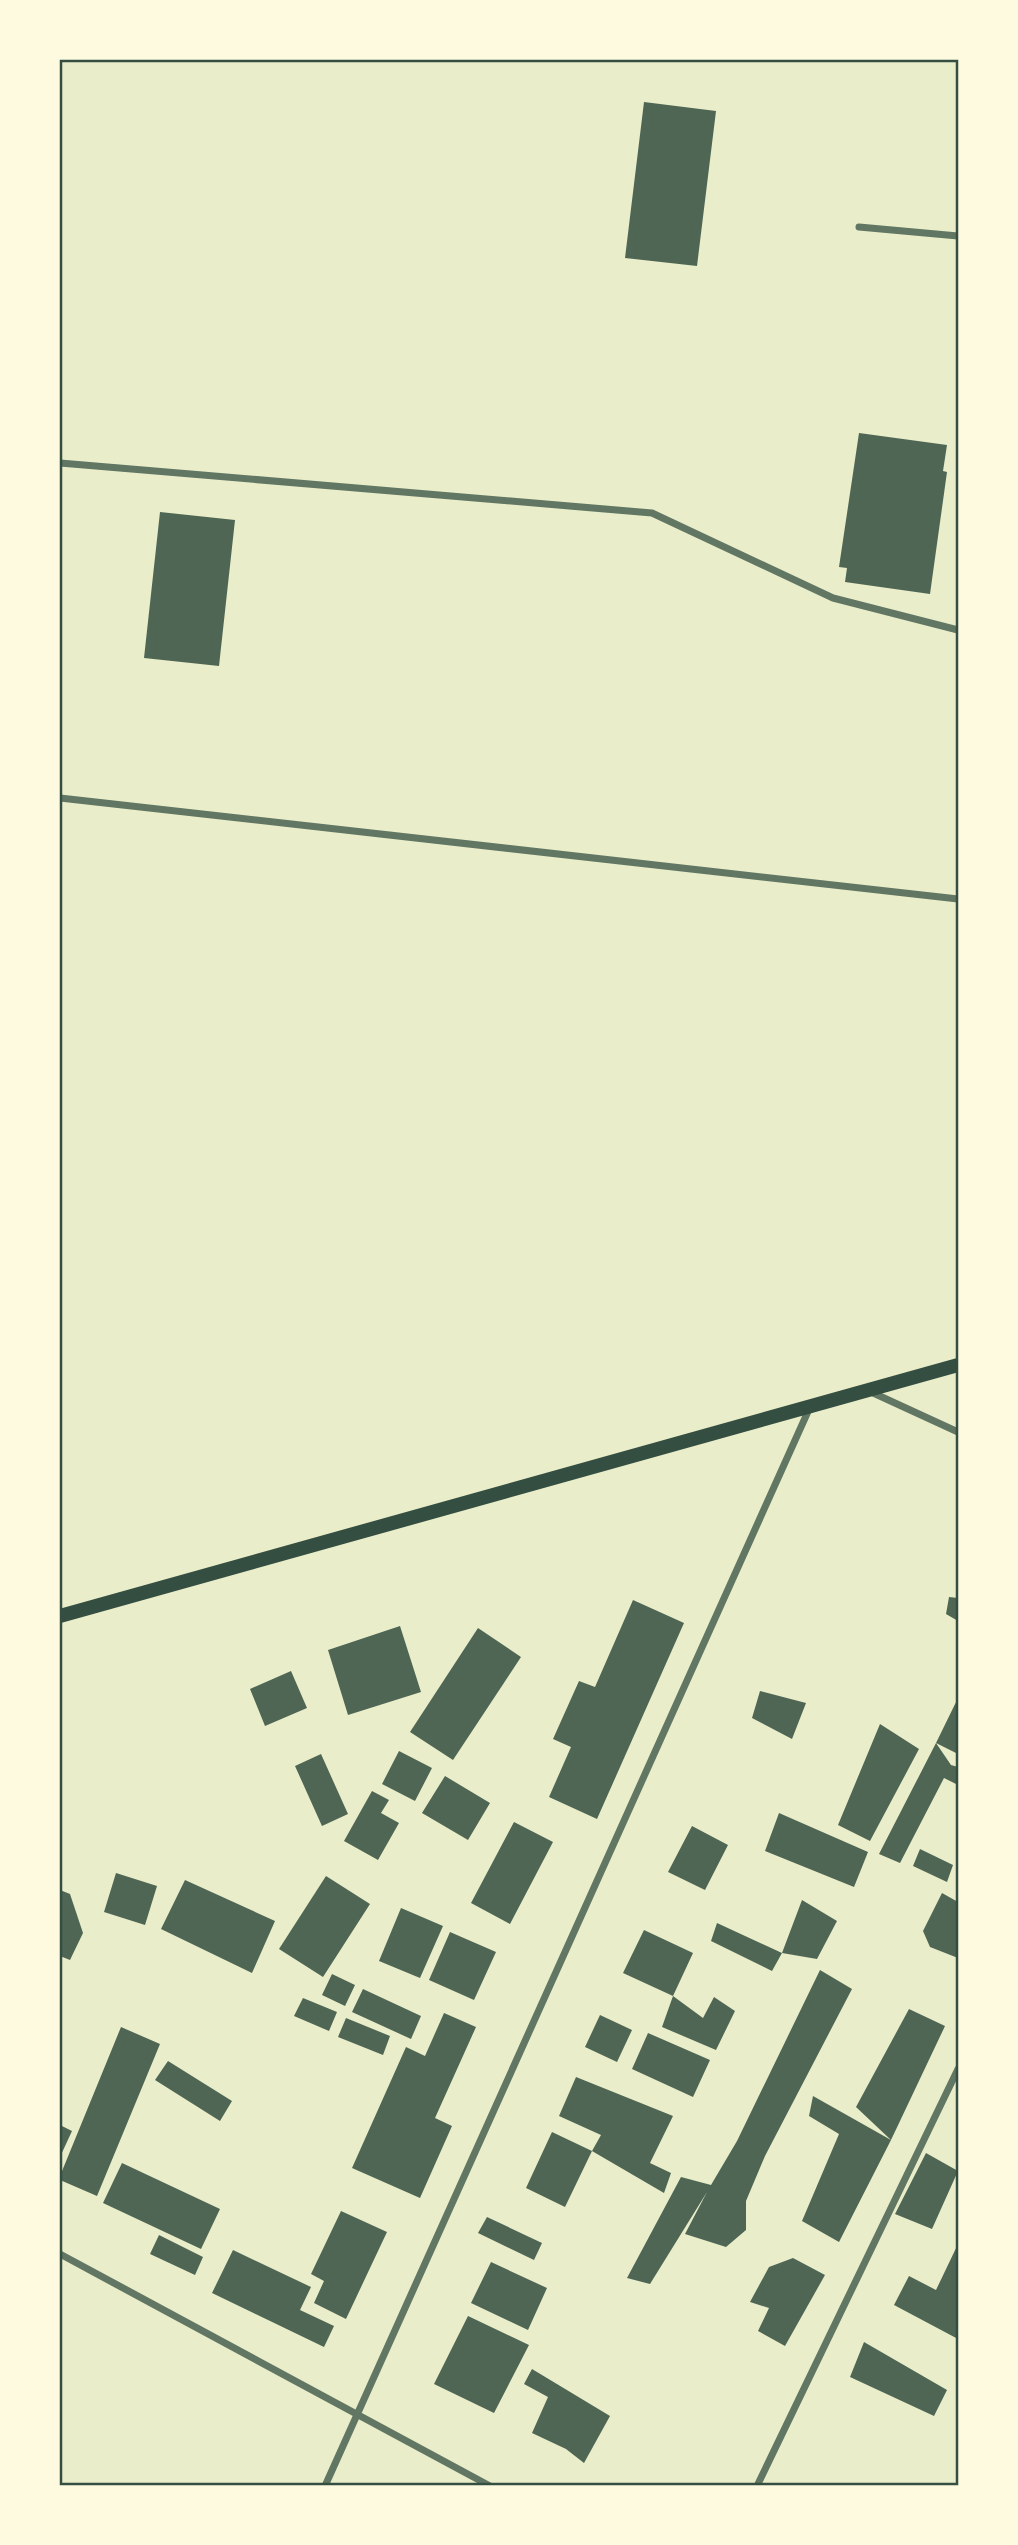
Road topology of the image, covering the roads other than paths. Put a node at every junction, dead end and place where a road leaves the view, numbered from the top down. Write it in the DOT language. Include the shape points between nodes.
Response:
graph roads {
  1 [pos="859,228"];
  2 [pos="958,236"];
  3 [pos="60,463"];
  4 [pos="958,630"];
  5 [pos="60,798"];
  6 [pos="958,899"];
  7 [pos="958,1365"];
  8 [pos="867,1391"];
  9 [pos="811,1405"];
  10 [pos="958,1432"];
  11 [pos="60,1616"];
  12 [pos="958,2069"];
  13 [pos="60,2254"];
  14 [pos="357,2413"];
  15 [pos="325,2486"];
  16 [pos="489,2486"];
  17 [pos="757,2486"];
  1 -- 2 [label="street"];
  3 -- 4 [label="street" via="652,513 833,598"];
  5 -- 6 [label="street"];
  7 -- 8 [label="main road"];
  8 -- 9 [label="main road"];
  8 -- 10 [label="street"];
  9 -- 11 [label="main road"];
  9 -- 14 [label="street"];
  12 -- 17 [label="street"];
  13 -- 14 [label="street"];
  14 -- 15 [label="street"];
  14 -- 16 [label="street"];
}
